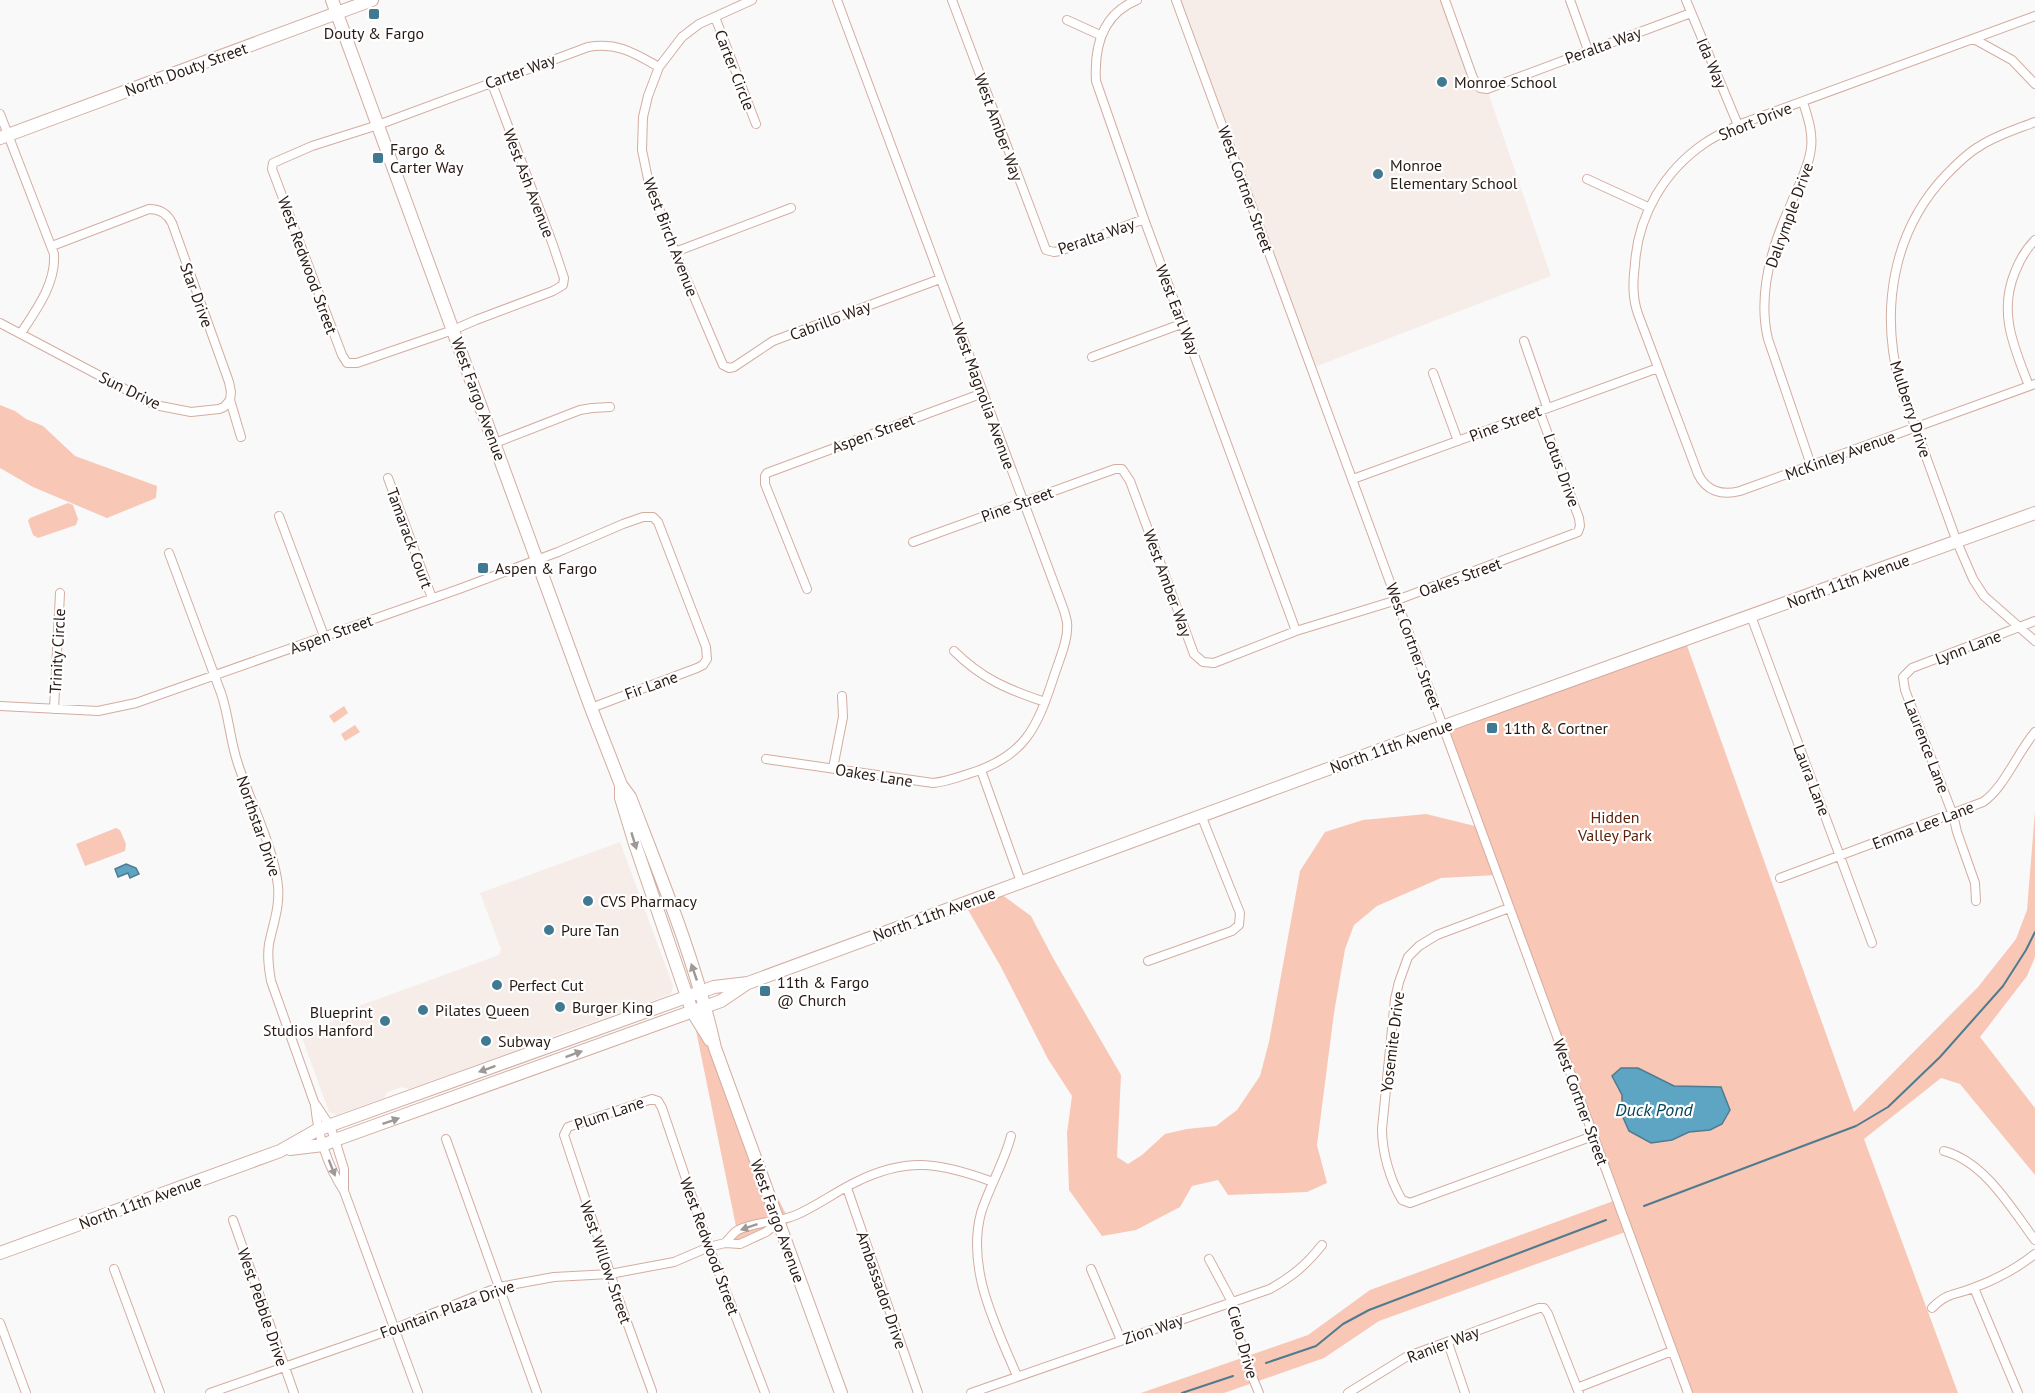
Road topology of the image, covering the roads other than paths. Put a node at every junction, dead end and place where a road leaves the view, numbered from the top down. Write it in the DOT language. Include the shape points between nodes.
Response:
graph roads {
  1 [pos="332,0"];
  2 [pos="372,0"];
  3 [pos="752,0"];
  4 [pos="837,0"];
  5 [pos="952,0"];
  6 [pos="1137,0"];
  7 [pos="1176,0"];
  8 [pos="1445,0"];
  9 [pos="1570,0"];
  10 [pos="1686,0"];
  11 [pos="337,13"];
  12 [pos="1691,13"];
  13 [pos="2035,16"];
  14 [pos="715,17"];
  15 [pos="1067,20"];
  16 [pos="1100,35"];
  17 [pos="1974,39"];
  18 [pos="1588,50"];
  19 [pos="659,67"];
  20 [pos="491,81"];
  21 [pos="2035,84"];
  22 [pos="1803,102"];
  23 [pos="0,114"];
  24 [pos="2035,122"];
  25 [pos="756,124"];
  26 [pos="378,125"];
  27 [pos="1738,125"];
  28 [pos="3,136"];
  29 [pos="272,165"];
  30 [pos="1587,179"];
  31 [pos="1648,207"];
  32 [pos="791,208"];
  33 [pos="1144,219"];
  34 [pos="2035,240"];
  35 [pos="52,246"];
  36 [pos="675,252"];
  37 [pos="1048,252"];
  38 [pos="940,279"];
  39 [pos="0,323"];
  40 [pos="1184,323"];
  41 [pos="453,330"];
  42 [pos="21,333"];
  43 [pos="1524,341"];
  44 [pos="1092,357"];
  45 [pos="725,367"];
  46 [pos="1658,368"];
  47 [pos="1433,372"];
  48 [pos="2032,385"];
  49 [pos="983,393"];
  50 [pos="230,400"];
  51 [pos="610,407"];
  52 [pos="1543,409"];
  53 [pos="1916,428"];
  54 [pos="241,437"];
  55 [pos="1458,441"];
  56 [pos="495,443"];
  57 [pos="1811,465"];
  58 [pos="1122,469"];
  59 [pos="388,478"];
  60 [pos="1353,479"];
  61 [pos="1711,490"];
  62 [pos="1023,502"];
  63 [pos="2035,513"];
  64 [pos="279,516"];
  65 [pos="1580,531"];
  66 [pos="913,542"];
  67 [pos="1957,542"];
  68 [pos="169,554"];
  69 [pos="537,559"];
  70 [pos="807,589"];
  71 [pos="60,593"];
  72 [pos="432,598"];
  73 [pos="1397,600"];
  74 [pos="1751,616"];
  75 [pos="2035,621"];
  76 [pos="2019,627"];
  77 [pos="1296,631"];
  78 [pos="324,636"];
  79 [pos="2035,641"];
  80 [pos="954,651"];
  81 [pos="707,659"];
  82 [pos="1203,662"];
  83 [pos="215,676"];
  84 [pos="1903,677"];
  85 [pos="842,696"];
  86 [pos="1045,702"];
  87 [pos="0,706"];
  88 [pos="54,708"];
  89 [pos="591,708"];
  90 [pos="1443,727"];
  91 [pos="2035,732"];
  92 [pos="766,759"];
  93 [pos="833,768"];
  94 [pos="981,770"];
  95 [pos="621,785"];
  96 [pos="1202,815"];
  97 [pos="1953,815"];
  98 [pos="1841,856"];
  99 [pos="1780,878"];
  100 [pos="1021,882"];
  101 [pos="1976,901"];
  102 [pos="1509,908"];
  103 [pos="1872,943"];
  104 [pos="1148,961"];
  105 [pos="748,983"];
  106 [pos="701,993"];
  107 [pos="688,997"];
  108 [pos="706,1006"];
  109 [pos="692,1011"];
  110 [pos="715,1048"];
  111 [pos="542,1049"];
  112 [pos="458,1098"];
  113 [pos="656,1099"];
  114 [pos="314,1102"];
  115 [pos="330,1126"];
  116 [pos="317,1130"];
  117 [pos="564,1131"];
  118 [pos="1011,1136"];
  119 [pos="1593,1136"];
  120 [pos="446,1139"];
  121 [pos="336,1140"];
  122 [pos="323,1145"];
  123 [pos="280,1151"];
  124 [pos="1944,1151"];
  125 [pos="993,1182"];
  126 [pos="847,1188"];
  127 [pos="344,1191"];
  128 [pos="233,1220"];
  129 [pos="779,1222"];
  130 [pos="2035,1240"];
  131 [pos="1322,1245"];
  132 [pos="709,1247"];
  133 [pos="0,1253"];
  134 [pos="2035,1254"];
  135 [pos="1209,1259"];
  136 [pos="114,1269"];
  137 [pos="1091,1269"];
  138 [pos="610,1274"];
  139 [pos="500,1287"];
  140 [pos="1974,1288"];
  141 [pos="1232,1302"];
  142 [pos="1932,1308"];
  143 [pos="0,1323"];
  144 [pos="396,1328"];
  145 [pos="1120,1340"];
  146 [pos="1448,1343"];
  147 [pos="1672,1351"];
  148 [pos="284,1367"];
  149 [pos="1017,1376"];
  150 [pos="1578,1390"];
  151 [pos="652,1391"];
  152 [pos="26,1393"];
  153 [pos="160,1393"];
  154 [pos="210,1393"];
  155 [pos="294,1393"];
  156 [pos="418,1393"];
  157 [pos="537,1393"];
  158 [pos="765,1393"];
  159 [pos="841,1393"];
  160 [pos="918,1393"];
  161 [pos="971,1393"];
  162 [pos="1259,1393"];
  163 [pos="1351,1393"];
  164 [pos="1466,1393"];
  165 [pos="1688,1393"];
  166 [pos="2018,1393"];
  1 -- 11 [label="main road, West Fargo Avenue"];
  2 -- 11 [label="main road, North Douty Street"];
  3 -- 14 [label="street"];
  4 -- 38 [label="street, West Magnolia Avenue"];
  5 -- 37 [label="street, West Amber Way"];
  6 -- 16 [label="street" via="1119,12"];
  7 -- 60 [label="street, West Cortner Street"];
  8 -- 18 [label="street, Peralta Way" via="1473,78 1482,89"];
  9 -- 18 [label="street"];
  10 -- 12 [label="street, Ida Way"];
  11 -- 26 [label="main road, West Fargo Avenue"];
  11 -- 28 [label="main road, North Douty Street"];
  12 -- 18 [label="street, Peralta Way"];
  12 -- 27 [label="street, Ida Way"];
  13 -- 17 [label="street, Short Drive"];
  14 -- 19 [label="street" via="682,37"];
  14 -- 25 [label="street, Carter Circle"];
  15 -- 16 [label="street"];
  16 -- 33 [label="street, West Earl Way" via="1096,81"];
  17 -- 21 [label="street" via="2012,60"];
  17 -- 22 [label="street, Short Drive"];
  19 -- 20 [label="street, Carter Way" via="620,47 601,44"];
  19 -- 36 [label="street, West Birch Avenue" via="643,117 642,150 648,179"];
  20 -- 26 [label="street, Carter Way"];
  20 -- 41 [label="street, West Ash Avenue" via="553,245 563,285"];
  22 -- 27 [label="street, Short Drive"];
  22 -- 57 [label="street, Dalrymple Drive" via="1812,136 1811,150 1772,256 1765,289 1765,318 1768,339"];
  23 -- 28 [label="street"];
  24 -- 53 [label="street, Mulberry Drive" via="1980,146 1954,167 1928,195 1902,249 1890,319 1897,376"];
  26 -- 29 [label="street, Carter Way" via="312,146"];
  26 -- 41 [label="main road, West Fargo Avenue"];
  27 -- 31 [label="street, Short Drive" via="1694,151"];
  28 -- 35 [label="street"];
  29 -- 41 [label="street, West Redwood Street" via="347,363"];
  30 -- 31 [label="street"];
  31 -- 46 [label="street, Short Drive" via="1635,252 1633,295"];
  32 -- 36 [label="street"];
  33 -- 37 [label="street, Peralta Way"];
  33 -- 40 [label="street, West Earl Way"];
  34 -- 48 [label="street" via="2020,259 2007,306 2014,345"];
  35 -- 42 [label="street" via="51,281"];
  35 -- 50 [label="street, Star Drive" via="149,209 159,210 170,219 229,382"];
  36 -- 45 [label="street, West Birch Avenue"];
  38 -- 45 [label="street, Cabrillo Way" via="773,341 734,367"];
  38 -- 49 [label="street, West Magnolia Avenue"];
  39 -- 42 [label="street, Sun Drive"];
  40 -- 44 [label="street"];
  40 -- 77 [label="street, West Earl Way"];
  41 -- 56 [label="main road, West Fargo Avenue"];
  42 -- 50 [label="street, Sun Drive" via="155,405 191,412 219,409"];
  43 -- 52 [label="street, Lotus Drive"];
  46 -- 52 [label="street, Pine Street"];
  46 -- 61 [label="street, Short Drive" via="1701,481"];
  47 -- 55 [label="street"];
  48 -- 53 [label="street, McKinley Avenue"];
  49 -- 62 [label="street, West Magnolia Avenue"];
  49 -- 70 [label="street, Aspen Street" via="772,470 765,476"];
  50 -- 54 [label="street"];
  51 -- 56 [label="street" via="580,410"];
  52 -- 55 [label="street, Pine Street"];
  52 -- 65 [label="street, Lotus Drive"];
  53 -- 57 [label="street, McKinley Avenue"];
  53 -- 67 [label="street, Mulberry Drive"];
  55 -- 60 [label="street, Pine Street"];
  56 -- 69 [label="main road, West Fargo Avenue"];
  57 -- 61 [label="street, McKinley Avenue" via="1731,494"];
  58 -- 62 [label="street, Pine Street"];
  58 -- 82 [label="street, West Amber Way" via="1130,481 1194,654"];
  59 -- 72 [label="street, Tamarack Court"];
  60 -- 73 [label="street, West Cortner Street"];
  62 -- 66 [label="street, Pine Street"];
  62 -- 86 [label="street, West Magnolia Avenue" via="1067,623"];
  63 -- 67 [label="main road, North 11th Avenue"];
  64 -- 78 [label="street"];
  65 -- 73 [label="street, Oakes Street"];
  67 -- 74 [label="main road, North 11th Avenue"];
  67 -- 76 [label="street, Mulberry Drive" via="1977,587"];
  68 -- 83 [label="street, Northstar Drive"];
  69 -- 72 [label="street, Aspen Street"];
  69 -- 81 [label="street, Aspen Street" via="623,524 653,517 706,647"];
  69 -- 89 [label="main road, West Fargo Avenue"];
  71 -- 88 [label="street, Trinity Circle"];
  72 -- 78 [label="street, Aspen Street"];
  73 -- 77 [label="street, Oakes Street"];
  73 -- 90 [label="street, West Cortner Street"];
  74 -- 90 [label="main road, North 11th Avenue"];
  74 -- 98 [label="street, Laura Lane"];
  75 -- 76 [label="street, Lynn Lane"];
  76 -- 79 [label="street, Mulberry Drive"];
  76 -- 84 [label="street, Lynn Lane" via="1912,668"];
  77 -- 82 [label="street, Oakes Street" via="1214,663"];
  78 -- 83 [label="street, Aspen Street"];
  80 -- 86 [label="street" via="1000,685"];
  81 -- 89 [label="street, Fir Lane" via="697,668"];
  83 -- 88 [label="street, Aspen Street" via="120,707 98,711"];
  83 -- 114 [label="street, Northstar Drive" via="235,754 278,882 279,904 268,963"];
  84 -- 97 [label="street, Laurence Lane"];
  85 -- 93 [label="street" via="843,717"];
  86 -- 94 [label="street, West Magnolia Avenue" via="1024,742"];
  87 -- 88 [label="street, Aspen Street"];
  89 -- 95 [label="main road, West Fargo Avenue"];
  90 -- 96 [label="main road, North 11th Avenue"];
  90 -- 102 [label="street, West Cortner Street"];
  91 -- 97 [label="street, Emma Lee Lane" via="1990,798"];
  92 -- 93 [label="street, Oakes Lane"];
  93 -- 94 [label="street, Oakes Lane" via="933,783"];
  94 -- 100 [label="street"];
  106 -- 95 [label="main road, West Fargo Avenue, one-way" via="630,797"];
  95 -- 107 [label="main road, West Fargo Avenue, one-way" via="621,798 638,852"];
  96 -- 100 [label="main road, North 11th Avenue"];
  96 -- 104 [label="street" via="1239,913 1239,924 1232,931"];
  97 -- 98 [label="street, Emma Lee Lane"];
  97 -- 101 [label="street, Laurence Lane" via="1973,876"];
  98 -- 99 [label="street, Emma Lee Lane"];
  98 -- 103 [label="street, Laura Lane"];
  100 -- 105 [label="main road, North 11th Avenue"];
  102 -- 119 [label="street, West Cortner Street"];
  102 -- 119 [label="street, Yosemite Drive" via="1437,935 1419,946 1406,961 1395,999 1382,1142 1395,1184 1404,1202 1410,1203"];
  105 -- 106 [label="main road, North 11th Avenue" via="714,987"];
  105 -- 108 [label="main road, North 11th Avenue"];
  106 -- 107 [label="main road, North 11th Avenue"];
  106 -- 108 [label="main road, West Fargo Avenue"];
  107 -- 109 [label="main road, West Fargo Avenue"];
  107 -- 111 [label="main road, North 11th Avenue"];
  108 -- 109 [label="main road, North 11th Avenue"];
  108 -- 110 [label="main road, West Fargo Avenue"];
  109 -- 110 [label="main road, West Fargo Avenue"];
  112 -- 109 [label="main road, North 11th Avenue, one-way"];
  110 -- 129 [label="main road, West Fargo Avenue"];
  111 -- 112 [label="main road, North 11th Avenue" via="529,1066 471,1087"];
  111 -- 115 [label="main road, North 11th Avenue, one-way"];
  121 -- 112 [label="main road, North 11th Avenue, one-way"];
  113 -- 117 [label="street, Plum Lane" via="596,1116"];
  113 -- 132 [label="street, West Redwood Street"];
  114 -- 115 [label="street, Northstar Drive"];
  114 -- 116 [label="street, Northstar Drive"];
  115 -- 116 [label="main road, North 11th Avenue"];
  115 -- 121 [label="street, Northstar Drive"];
  116 -- 122 [label="street, Northstar Drive"];
  116 -- 123 [label="main road, North 11th Avenue"];
  117 -- 138 [label="street, West Willow Street"];
  118 -- 125 [label="street"];
  119 -- 147 [label="street, West Cortner Street"];
  120 -- 139 [label="street"];
  121 -- 122 [label="main road, North 11th Avenue"];
  121 -- 127 [label="street, Northstar Drive" via="344,1169"];
  122 -- 123 [label="main road, North 11th Avenue"];
  122 -- 127 [label="street, Northstar Drive, one-way"];
  123 -- 133 [label="main road, North 11th Avenue"];
  124 -- 130 [label="street" via="1964,1158 1982,1174"];
  125 -- 126 [label="street, Fountain Plaza Drive" via="947,1166 904,1165"];
  125 -- 149 [label="street" via="977,1231 977,1261"];
  126 -- 129 [label="street, Fountain Plaza Drive"];
  126 -- 160 [label="street, Ambassador Drive"];
  127 -- 144 [label="street, Northstar Drive"];
  128 -- 148 [label="street, West Pebble Drive"];
  129 -- 132 [label="street, Fountain Plaza Drive" via="761,1222 737,1231 725,1243"];
  129 -- 159 [label="main road, West Fargo Avenue"];
  131 -- 141 [label="street, Zion Way" via="1291,1277"];
  132 -- 138 [label="street, Fountain Plaza Drive" via="674,1262"];
  132 -- 158 [label="street, West Redwood Street"];
  134 -- 140 [label="street" via="2004,1275"];
  135 -- 141 [label="street, Cielo Drive"];
  136 -- 153 [label="street"];
  137 -- 145 [label="street"];
  138 -- 139 [label="street, Fountain Plaza Drive" via="554,1277"];
  138 -- 151 [label="street, West Willow Street"];
  139 -- 144 [label="street, Fountain Plaza Drive"];
  139 -- 157 [label="street"];
  140 -- 142 [label="street" via="1944,1296"];
  140 -- 166 [label="street"];
  141 -- 145 [label="street, Zion Way"];
  141 -- 162 [label="street, Cielo Drive" via="1244,1357"];
  143 -- 152 [label="street"];
  144 -- 148 [label="street, Fountain Plaza Drive"];
  144 -- 156 [label="street, Northstar Drive"];
  145 -- 149 [label="street, Zion Way"];
  146 -- 150 [label="street, Ranier Way" via="1544,1308"];
  146 -- 163 [label="street, Ranier Way" via="1406,1357"];
  146 -- 164 [label="street"];
  147 -- 150 [label="street"];
  147 -- 165 [label="street, West Cortner Street"];
  148 -- 154 [label="street, Fountain Plaza Drive"];
  148 -- 155 [label="street, West Pebble Drive"];
  149 -- 161 [label="street, Zion Way"];
}
